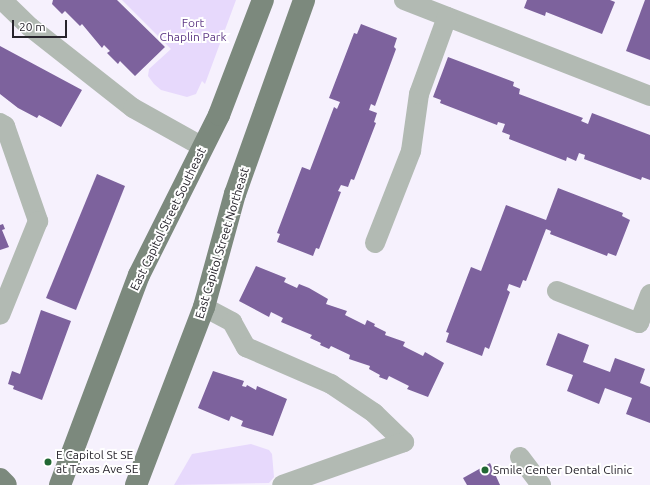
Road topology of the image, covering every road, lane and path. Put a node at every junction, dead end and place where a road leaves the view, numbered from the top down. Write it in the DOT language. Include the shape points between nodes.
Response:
graph roads {
  1 [pos="2,0"];
  2 [pos="263,0"];
  3 [pos="304,0"];
  4 [pos="404,0"];
  5 [pos="447,17"];
  6 [pos="650,96"];
  7 [pos="0,123"];
  8 [pos="203,147"];
  9 [pos="375,243"];
  10 [pos="557,291"];
  11 [pos="650,294"];
  12 [pos="204,307"];
  13 [pos="0,315"];
  14 [pos="520,457"];
  15 [pos="0,479"];
  16 [pos="6,485"];
  17 [pos="60,485"];
  18 [pos="136,485"];
  19 [pos="282,485"];
  20 [pos="541,485"];
  1 -- 8 [label="lane" via="30,27 132,108"];
  2 -- 8 [label="main road, East Capitol Street Southeast" via="219,115"];
  3 -- 12 [label="main road, East Capitol Street Northeast" via="235,194"];
  4 -- 5 [label="lane"];
  5 -- 6 [label="lane"];
  5 -- 9 [label="lane" via="418,94 411,151"];
  7 -- 13 [label="lane" via="5,126 38,221"];
  8 -- 17 [label="main road, East Capitol Street Southeast" via="139,275"];
  10 -- 11 [label="lane" via="639,324"];
  12 -- 18 [label="main road, East Capitol Street Northeast"];
  12 -- 19 [label="lane" via="232,322 246,347 331,384 374,413 404,442"];
  14 -- 20 [label="lane"];
  15 -- 16 [label="main road"];
}
